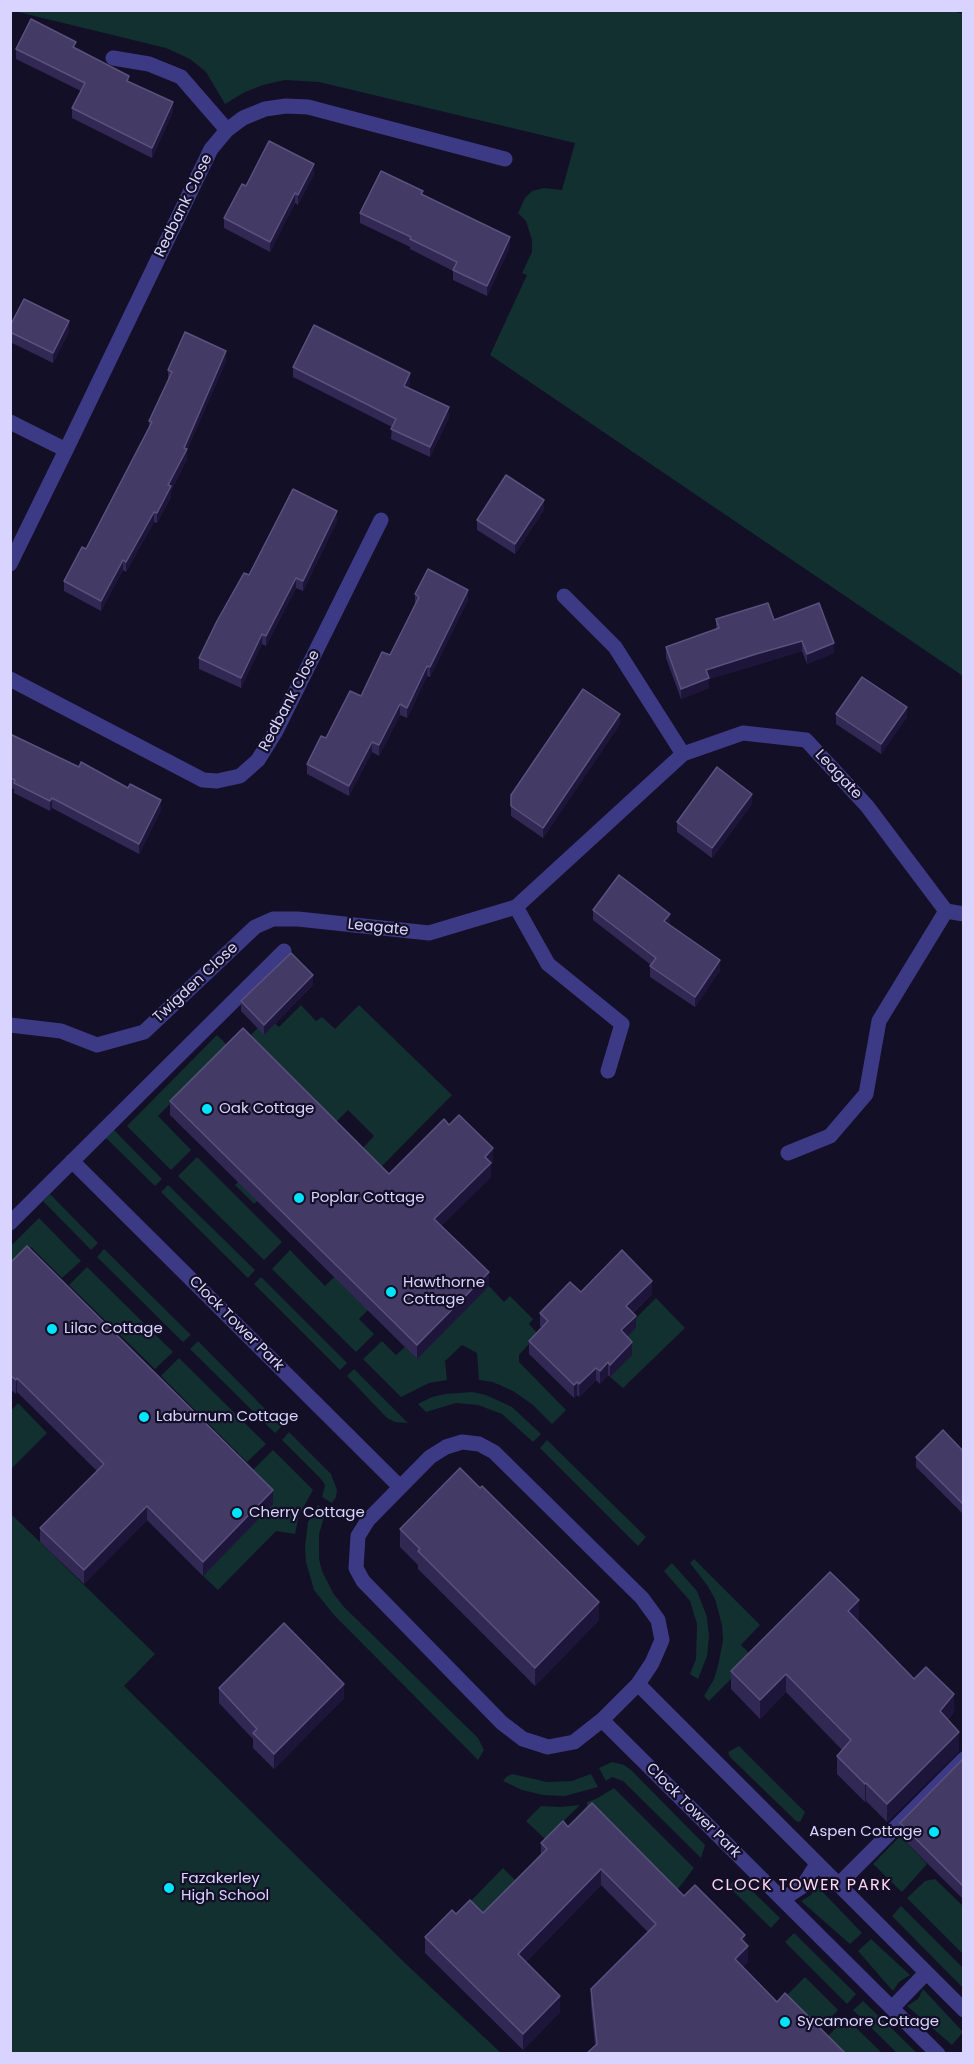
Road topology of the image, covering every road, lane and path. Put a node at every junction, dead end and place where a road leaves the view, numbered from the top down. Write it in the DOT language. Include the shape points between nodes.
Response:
graph roads {
  1 [pos="113,58"];
  2 [pos="227,130"];
  3 [pos="505,159"];
  4 [pos="10,422"];
  5 [pos="66,450"];
  6 [pos="381,520"];
  7 [pos="10,564"];
  8 [pos="564,596"];
  9 [pos="10,679"];
  10 [pos="683,754"];
  11 [pos="516,907"];
  12 [pos="946,911"];
  13 [pos="963,914"];
  14 [pos="273,919"];
  15 [pos="284,951"];
  16 [pos="10,1025"];
  17 [pos="608,1071"];
  18 [pos="788,1153"];
  19 [pos="72,1161"];
  20 [pos="10,1223"];
  21 [pos="400,1487"];
  22 [pos="638,1684"];
  23 [pos="602,1720"];
  24 [pos="963,1759"];
  25 [pos="817,1864"];
  26 [pos="838,1885"];
  27 [pos="783,1899"];
  28 [pos="927,1973"];
  29 [pos="892,2008"];
  30 [pos="963,2010"];
  31 [pos="938,2054"];
  1 -- 2 [label="street" via="149,64 181,77"];
  2 -- 3 [label="street, Redbank Close" via="265,109 308,107"];
  2 -- 5 [label="street, Redbank Close" via="212,149"];
  4 -- 5 [label="street"];
  5 -- 7 [label="street, Redbank Close"];
  6 -- 9 [label="street, Redbank Close" via="276,731 258,760 240,776 203,780"];
  8 -- 10 [label="street" via="615,647"];
  10 -- 11 [label="street, Leagate"];
  10 -- 12 [label="street, Leagate" via="743,732 806,741 867,806"];
  11 -- 14 [label="street, Leagate" via="429,933"];
  11 -- 17 [label="street" via="548,964 622,1024"];
  12 -- 13 [label="street"];
  12 -- 18 [label="street" via="879,1021 866,1094 831,1136"];
  14 -- 16 [label="street, Twigden Close" via="255,927 144,1032 97,1045 61,1031"];
  15 -- 19 [label="street"];
  19 -- 20 [label="street"];
  19 -- 21 [label="street, Clock Tower Park"];
  21 -- 22 [label="street" via="446,1447 462,1442 494,1452 642,1598 658,1620 662,1641"];
  21 -- 23 [label="street" via="358,1536 356,1568 363,1581 502,1723 523,1739 548,1747 574,1742"];
  22 -- 23 [label="street"];
  22 -- 25 [label="street"];
  23 -- 27 [label="street, Clock Tower Park"];
  24 -- 26 [label="street"];
  25 -- 26 [label="street"];
  25 -- 27 [label="street" via="803,1886"];
  26 -- 28 [label="street"];
  27 -- 29 [label="street, Clock Tower Park"];
  28 -- 29 [label="street"];
  28 -- 30 [label="street"];
  29 -- 31 [label="street, Clock Tower Park"];
}
